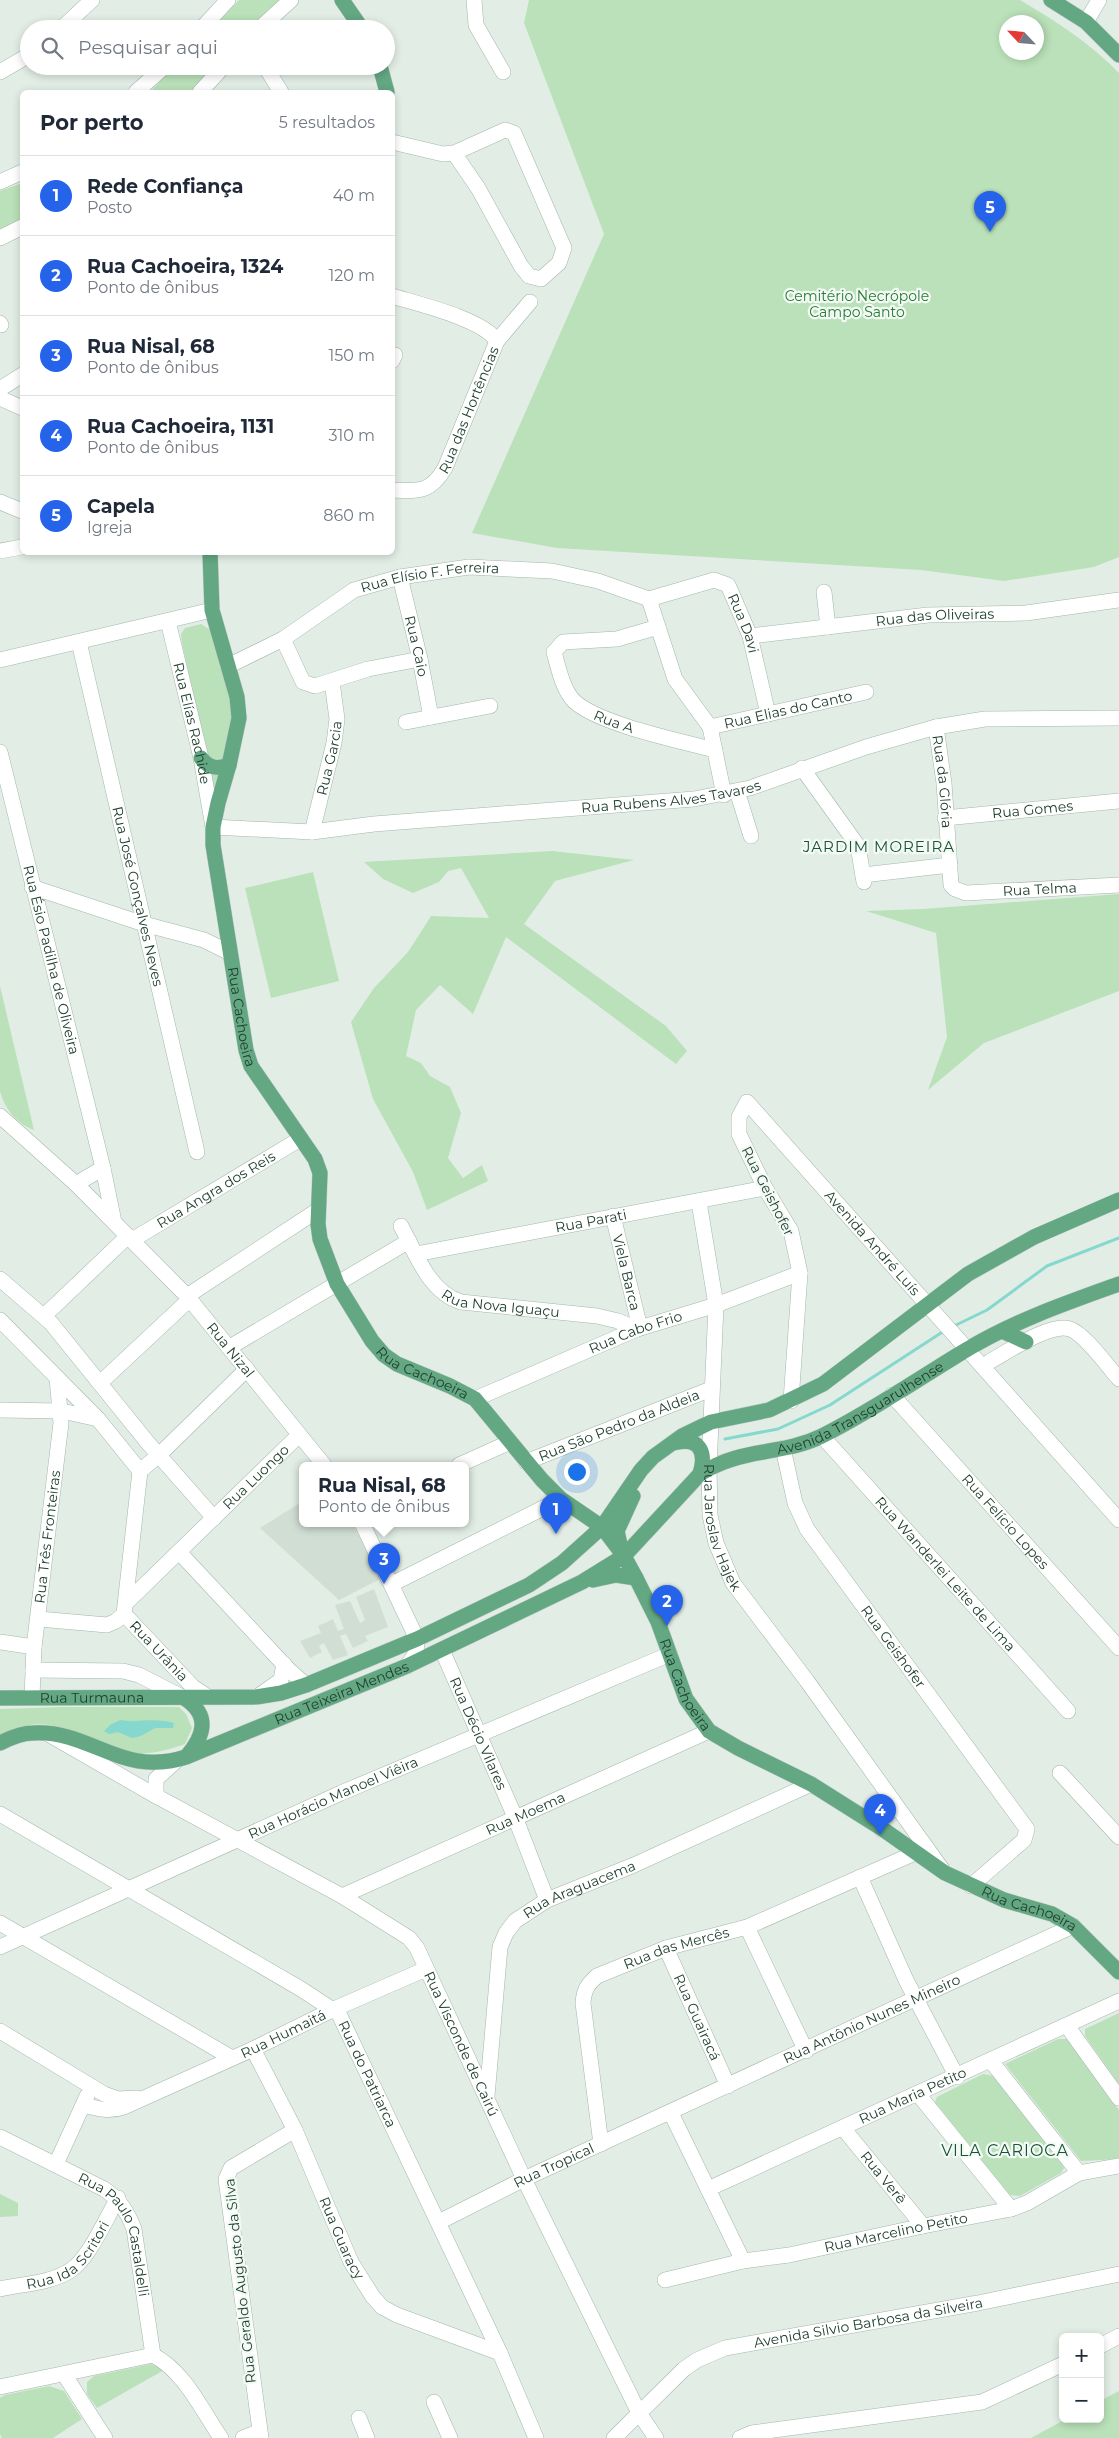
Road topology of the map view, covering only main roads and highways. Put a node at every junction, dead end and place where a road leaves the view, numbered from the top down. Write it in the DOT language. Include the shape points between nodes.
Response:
graph roads {
  1 [pos="342,0"];
  2 [pos="1052,0"];
  3 [pos="356,20"];
  4 [pos="1119,55"];
  5 [pos="382,75"];
  6 [pos="386,90"];
  7 [pos="210,555"];
  8 [pos="201,758"];
  9 [pos="229,765"];
  10 [pos="1119,1200"];
  11 [pos="1119,1284"];
  12 [pos="996,1334"];
  13 [pos="1026,1342"];
  14 [pos="670,1444"];
  15 [pos="653,1457"];
  16 [pos="704,1461"];
  17 [pos="602,1527"];
  18 [pos="624,1556"];
  19 [pos="636,1578"];
  20 [pos="582,1582"];
  21 [pos="306,1685"];
  22 [pos="195,1695"];
  23 [pos="0,1698"];
  24 [pos="0,1743"];
  25 [pos="181,1759"];
  26 [pos="1119,1972"];
  1 -- 3 [label="main road"];
  2 -- 4 [label="main road" via="1086,22"];
  5 -- 6 [label="main road"];
  7 -- 9 [label="main road, Rua Cachoeira" via="212,610 240,718"];
  8 -- 9 [label="main road" via="216,768"];
  9 -- 17 [label="main road, Rua Cachoeira" via="213,827 213,845 246,1050 251,1066 315,1159 320,1173 320,1239 337,1284 384,1355 475,1399 561,1499"];
  10 -- 14 [label="main road" via="1074,1218 983,1264 824,1384 769,1410 711,1422"];
  11 -- 12 [label="main road, Avenida Transguarulhense" via="1053,1308"];
  12 -- 13 [label="main road"];
  12 -- 16 [label="main road, Avenida Transguarulhense" via="962,1344 892,1395 822,1436 783,1448"];
  14 -- 15 [label="main road"];
  14 -- 16 [label="main road" via="692,1442"];
  15 -- 17 [label="main road" via="635,1477"];
  15 -- 18 [label="main road" via="619,1524 618,1537"];
  16 -- 18 [label="main road, Avenida Transguarulhense"];
  17 -- 18 [label="main road, Rua Cachoeira"];
  17 -- 21 [label="main road, Rua Teixeira Mendes" via="562,1563 529,1585 417,1639"];
  18 -- 19 [label="main road, Rua Cachoeira"];
  18 -- 20 [label="main road, Rua Teixeira Mendes"];
  19 -- 20 [label="main road" via="616,1575"];
  19 -- 26 [label="main road, Rua Cachoeira" via="686,1699 709,1730 811,1784 945,1873 1004,1900 1052,1914 1073,1926"];
  20 -- 25 [label="main road, Rua Teixeira Mendes" via="407,1666"];
  21 -- 22 [label="main road, Rua Turmauna" via="281,1694 256,1697"];
  22 -- 23 [label="main road, Rua Turmauna"];
  22 -- 25 [label="main road" via="202,1724 198,1742"];
  24 -- 25 [label="main road, Rua Teixeira Mendes" via="31,1732 47,1733 139,1763"];
}
